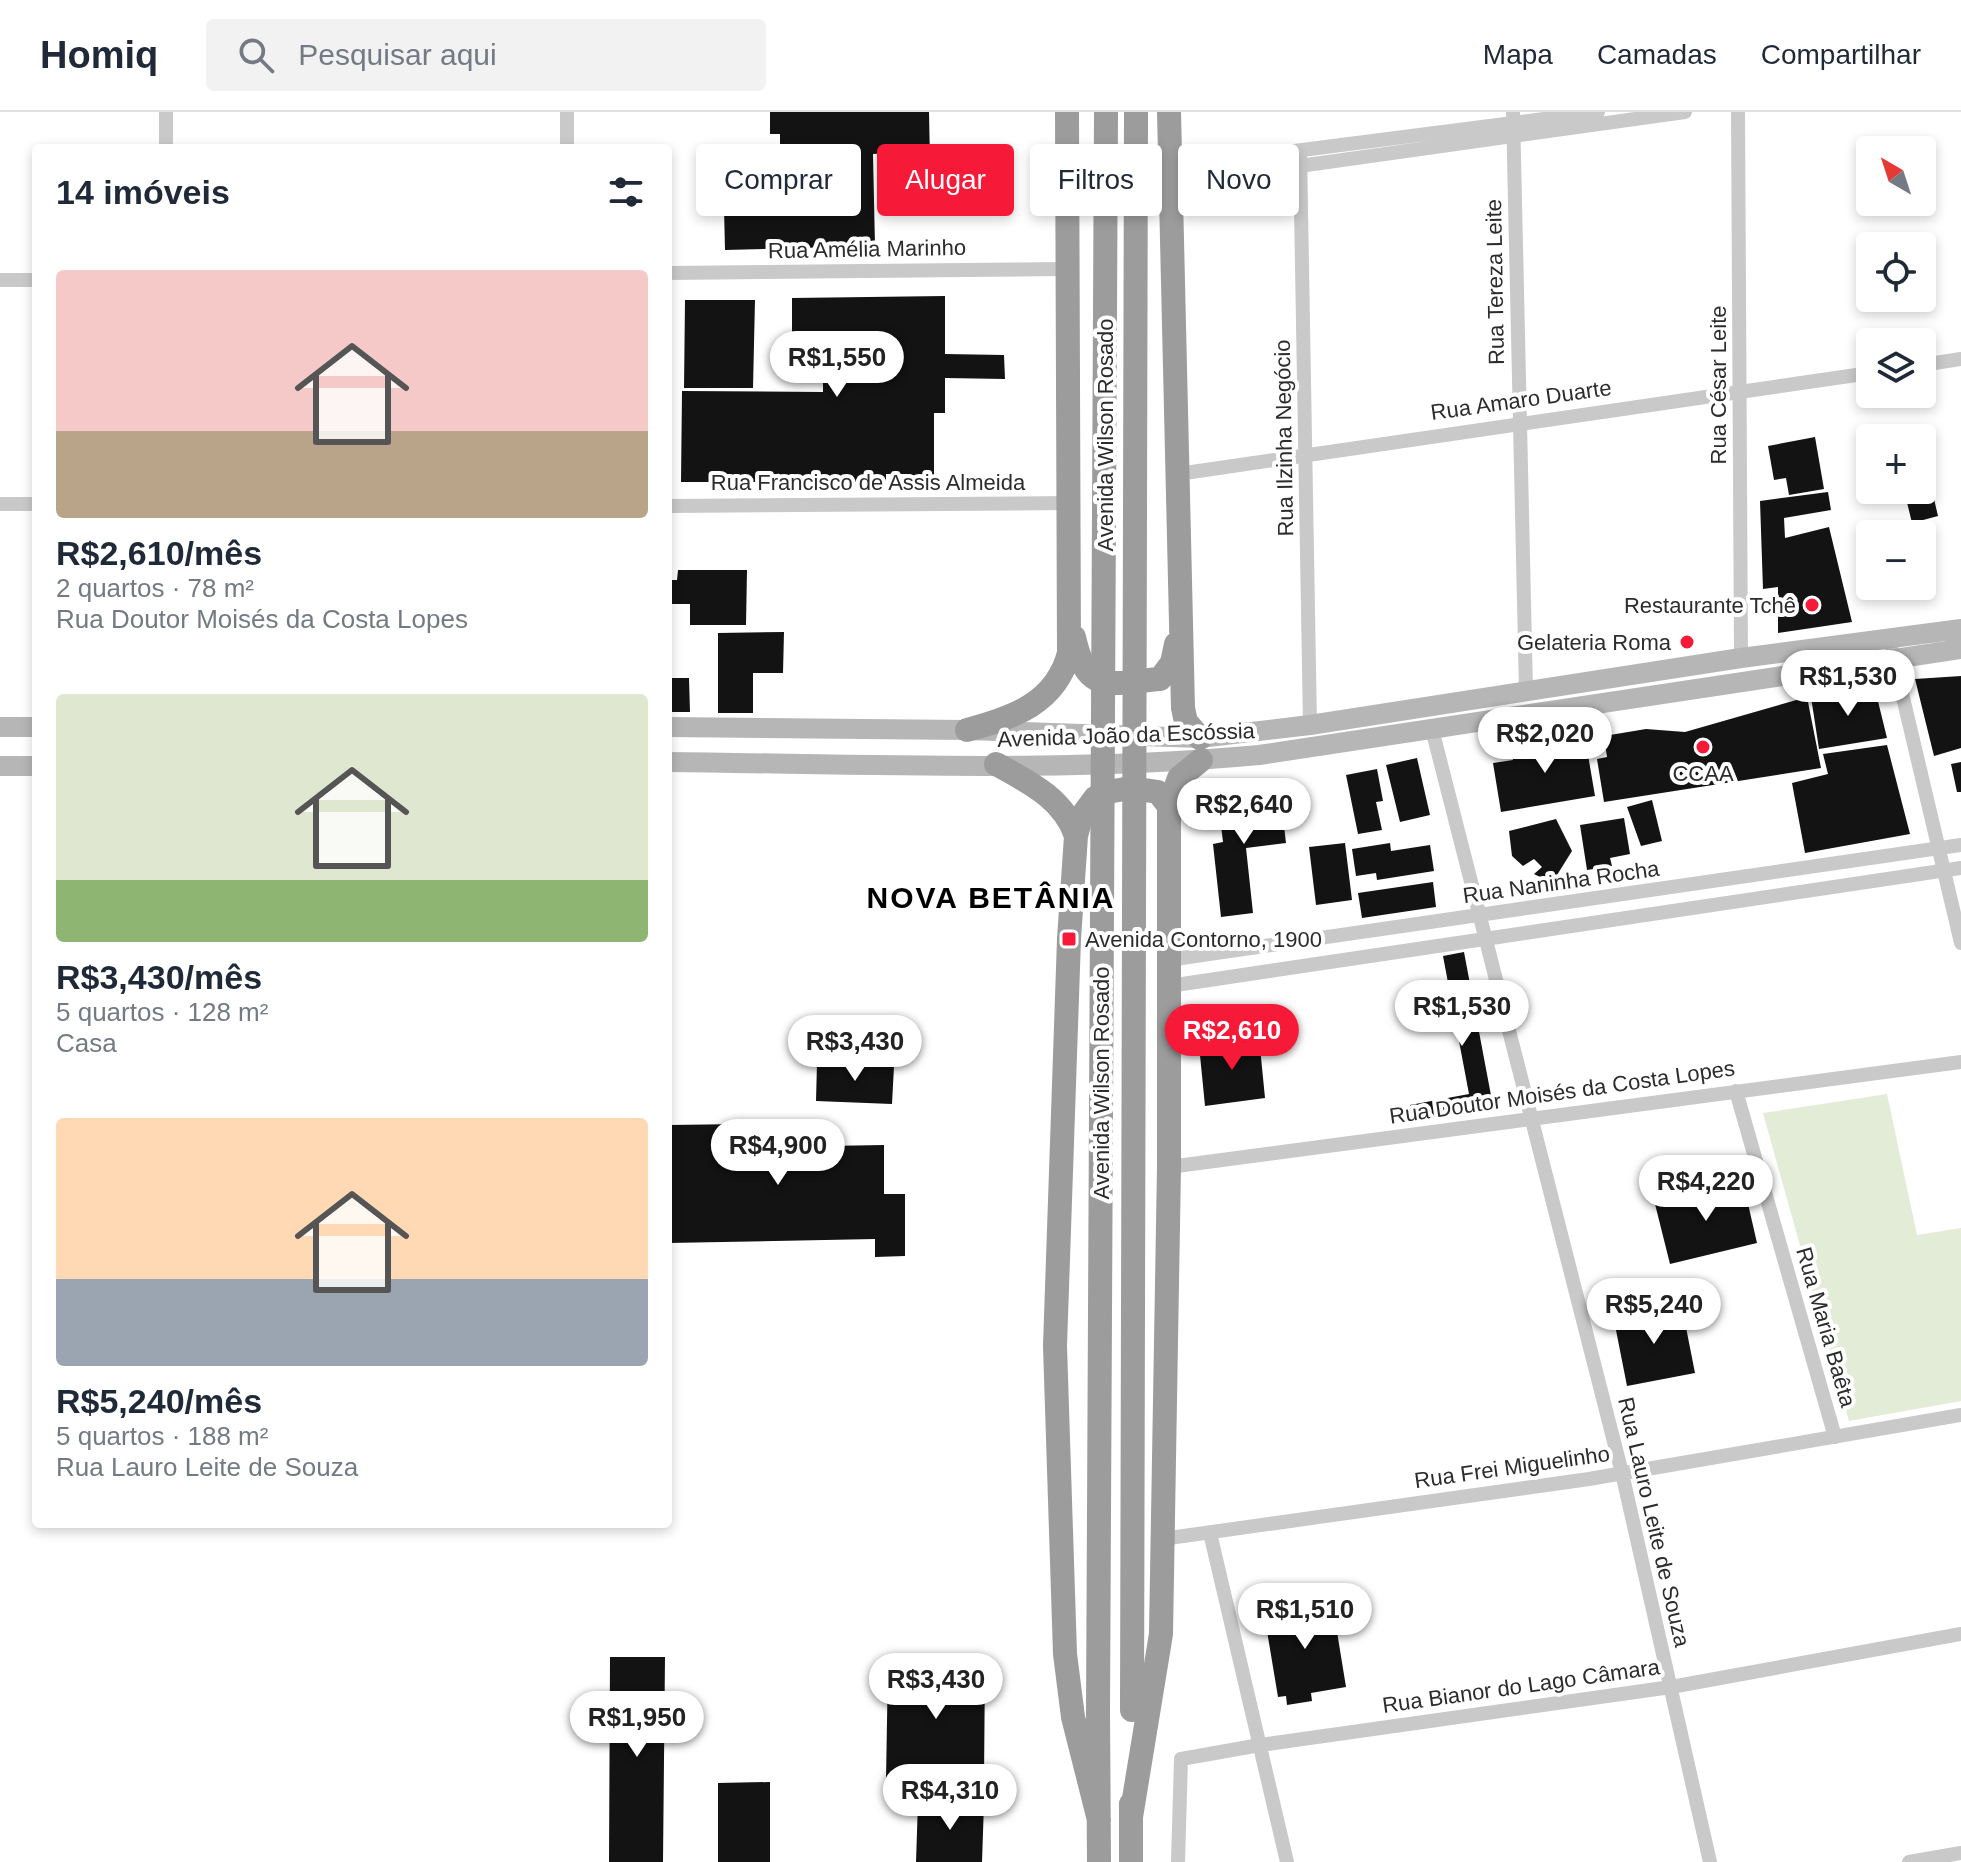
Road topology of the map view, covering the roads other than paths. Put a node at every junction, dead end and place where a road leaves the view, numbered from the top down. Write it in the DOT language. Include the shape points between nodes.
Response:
graph roads {
  1 [pos="166,112"];
  2 [pos="567,112"];
  3 [pos="1067,112"];
  4 [pos="1106,112"];
  5 [pos="1136,112"];
  6 [pos="1169,112"];
  7 [pos="1598,112"];
  8 [pos="1685,112"];
  9 [pos="1738,112"];
  10 [pos="1513,123"];
  11 [pos="166,144"];
  12 [pos="567,144"];
  13 [pos="1301,158"];
  14 [pos="1171,176"];
  15 [pos="1067,269"];
  16 [pos="672,273"];
  17 [pos="0,280"];
  18 [pos="32,280"];
  19 [pos="1961,359"];
  20 [pos="1936,363"];
  21 [pos="1856,375"];
  22 [pos="1740,392"];
  23 [pos="1520,421"];
  24 [pos="1306,454"];
  25 [pos="1178,474"];
  26 [pos="1069,503"];
  27 [pos="0,504"];
  28 [pos="32,504"];
  29 [pos="672,506"];
  30 [pos="1069,615"];
  31 [pos="1182,621"];
  32 [pos="1961,629"];
  33 [pos="1892,648"];
  34 [pos="1961,649"];
  35 [pos="1741,658"];
  36 [pos="1526,691"];
  37 [pos="1310,725"];
  38 [pos="0,727"];
  39 [pos="32,727"];
  40 [pos="672,727"];
  41 [pos="737,728"];
  42 [pos="1432,729"];
  43 [pos="967,730"];
  44 [pos="1201,749"];
  45 [pos="672,751"];
  46 [pos="672,762"];
  47 [pos="996,764"];
  48 [pos="0,766"];
  49 [pos="32,766"];
  50 [pos="1169,806"];
  51 [pos="1076,836"];
  52 [pos="1961,845"];
  53 [pos="1939,849"];
  54 [pos="1961,868"];
  55 [pos="1944,870"];
  56 [pos="1480,917"];
  57 [pos="1485,937"];
  58 [pos="1961,943"];
  59 [pos="1168,960"];
  60 [pos="1169,986"];
  61 [pos="1961,1062"];
  62 [pos="1736,1091"];
  63 [pos="1532,1118"];
  64 [pos="1169,1167"];
  65 [pos="1961,1415"];
  66 [pos="1835,1437"];
  67 [pos="1622,1473"];
  68 [pos="1210,1533"];
  69 [pos="1162,1539"];
  70 [pos="1961,1634"];
  71 [pos="1671,1687"];
  72 [pos="1260,1745"];
  73 [pos="1131,1817"];
  74 [pos="1099,1820"];
  75 [pos="1961,1853"];
  76 [pos="1099,1862"];
  77 [pos="1131,1862"];
  78 [pos="1178,1862"];
  79 [pos="1287,1862"];
  80 [pos="1710,1862"];
  81 [pos="1909,1862"];
  1 -- 11 [label="street"];
  2 -- 12 [label="street"];
  3 -- 15 [label="highway"];
  4 -- 74 [label="highway, Avenida Wilson Rosado, bridge"];
  5 -- 73 [label="highway, Avenida Wilson Rosado, bridge"];
  6 -- 14 [label="highway"];
  7 -- 10 [label="street"];
  8 -- 10 [label="street"];
  9 -- 22 [label="street, Rua César Leite"];
  10 -- 13 [label="street"];
  10 -- 23 [label="street, Rua Tereza Leite"];
  13 -- 14 [label="street"];
  13 -- 24 [label="street, Rua Ilzinha Negócio"];
  14 -- 25 [label="highway"];
  15 -- 16 [label="street, Rua Amélia Marinho"];
  15 -- 26 [label="highway"];
  17 -- 18 [label="street"];
  19 -- 20 [label="street"];
  21 -- 22 [label="street, Rua Amaro Duarte"];
  22 -- 23 [label="street, Rua Amaro Duarte"];
  22 -- 35 [label="street, Rua César Leite"];
  23 -- 24 [label="street, Rua Amaro Duarte"];
  23 -- 36 [label="street, Rua Tereza Leite"];
  24 -- 25 [label="street, Rua Amaro Duarte"];
  24 -- 37 [label="street, Rua Ilzinha Negócio"];
  25 -- 31 [label="highway"];
  26 -- 29 [label="street, Rua Francisco de Assis Almeida"];
  26 -- 30 [label="highway"];
  27 -- 28 [label="street"];
  30 -- 31 [label="highway" via="1084,671 1110,682 1167,674"];
  30 -- 43 [label="highway" via="1065,669 1046,694 1011,719"];
  31 -- 44 [label="highway" via="1183,708"];
  32 -- 33 [label="main road, Avenida João da Escóssia"];
  33 -- 34 [label="main road, Avenida João da Escóssia"];
  33 -- 35 [label="main road, Avenida João da Escóssia"];
  33 -- 42 [label="main road, Avenida João da Escóssia"];
  33 -- 53 [label="street"];
  35 -- 36 [label="main road, Avenida João da Escóssia"];
  36 -- 37 [label="main road, Avenida João da Escóssia"];
  37 -- 44 [label="main road, Avenida João da Escóssia"];
  38 -- 39 [label="main road"];
  40 -- 41 [label="main road, Avenida João da Escóssia"];
  41 -- 43 [label="main road, Avenida João da Escóssia"];
  41 -- 45 [label="main road" via="741,742 734,750"];
  42 -- 44 [label="main road, Avenida João da Escóssia"];
  42 -- 56 [label="street, Rua Lauro Leite de Souza"];
  43 -- 44 [label="main road, Avenida João da Escóssia"];
  44 -- 47 [label="main road, Avenida João da Escóssia"];
  44 -- 50 [label="highway" via="1179,778"];
  46 -- 47 [label="main road, Avenida João da Escóssia"];
  47 -- 51 [label="highway" via="1047,795"];
  48 -- 49 [label="main road"];
  50 -- 51 [label="highway" via="1158,792 1107,792 1088,806"];
  50 -- 59 [label="highway"];
  51 -- 74 [label="highway" via="1055,1346 1065,1654 1073,1717"];
  52 -- 53 [label="street, Rua Naninha Rocha"];
  53 -- 55 [label="street"];
  53 -- 56 [label="street, Rua Naninha Rocha"];
  54 -- 55 [label="street, Rua Naninha Rocha"];
  55 -- 57 [label="street, Rua Naninha Rocha"];
  55 -- 58 [label="street"];
  56 -- 57 [label="street, Rua Lauro Leite de Souza"];
  56 -- 59 [label="street, Rua Naninha Rocha"];
  57 -- 60 [label="street, Rua Naninha Rocha"];
  57 -- 63 [label="street, Rua Lauro Leite de Souza"];
  59 -- 60 [label="highway"];
  60 -- 64 [label="highway"];
  61 -- 62 [label="street, Rua Doutor Moisés da Costa Lopes"];
  62 -- 63 [label="street, Rua Doutor Moisés da Costa Lopes"];
  62 -- 66 [label="street, Rua Maria Baêta"];
  63 -- 64 [label="street, Rua Doutor Moisés da Costa Lopes"];
  63 -- 67 [label="street, Rua Lauro Leite de Souza"];
  64 -- 69 [label="highway"];
  65 -- 66 [label="street, Rua Frei Miguelinho"];
  66 -- 67 [label="street, Rua Frei Miguelinho"];
  67 -- 68 [label="street, Rua Frei Miguelinho"];
  67 -- 71 [label="street, Rua Lauro Leite de Souza"];
  68 -- 69 [label="street, Rua Frei Miguelinho"];
  68 -- 72 [label="street"];
  69 -- 73 [label="highway" via="1161,1634"];
  70 -- 71 [label="street, Rua Bianor do Lago Câmara"];
  71 -- 72 [label="street, Rua Bianor do Lago Câmara"];
  71 -- 80 [label="street, Rua Lauro Leite de Souza"];
  72 -- 78 [label="street, Rua Bianor do Lago Câmara" via="1181,1759"];
  72 -- 79 [label="street"];
  73 -- 77 [label="highway, Avenida Wilson Rosado"];
  74 -- 76 [label="highway, Avenida Wilson Rosado"];
  75 -- 81 [label="street"];
}
